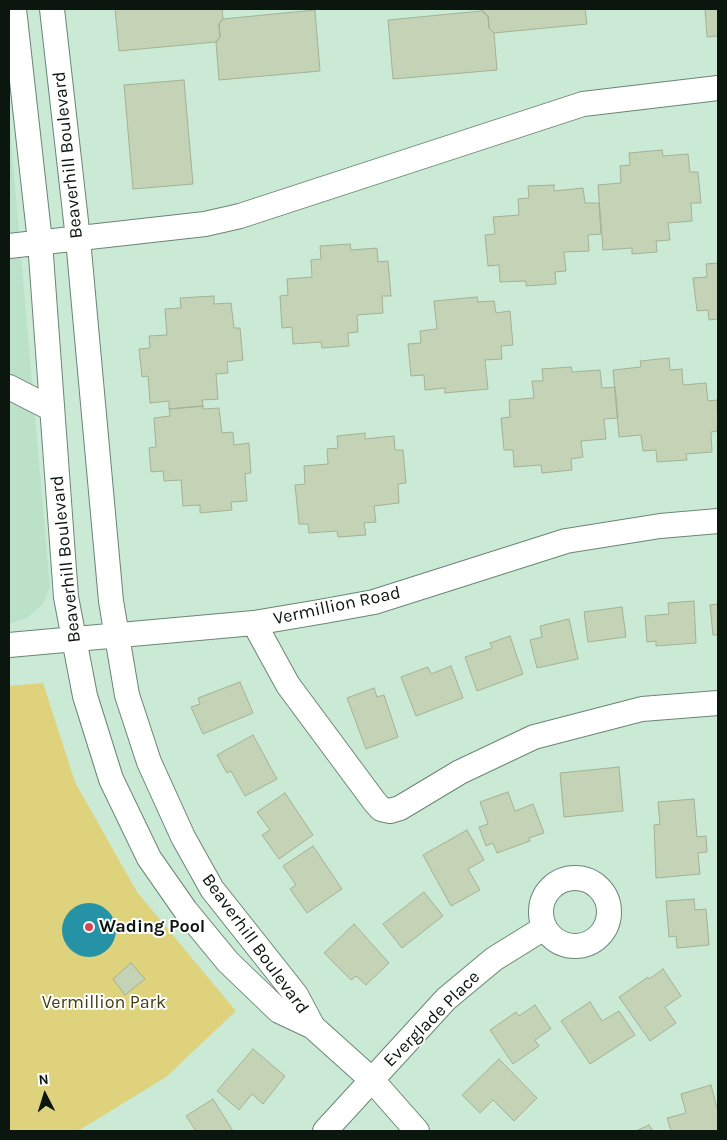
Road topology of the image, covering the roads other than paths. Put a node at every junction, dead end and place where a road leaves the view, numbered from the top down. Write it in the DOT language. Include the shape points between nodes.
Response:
graph roads {
  1 [pos="14,9"];
  2 [pos="52,9"];
  3 [pos="718,88"];
  4 [pos="78,238"];
  5 [pos="40,242"];
  6 [pos="9,246"];
  7 [pos="9,387"];
  8 [pos="52,409"];
  9 [pos="718,521"];
  10 [pos="254,623"];
  11 [pos="116,635"];
  12 [pos="73,639"];
  13 [pos="9,645"];
  14 [pos="718,703"];
  15 [pos="544,928"];
  16 [pos="313,1028"];
  17 [pos="372,1080"];
  18 [pos="325,1131"];
  19 [pos="417,1131"];
  1 -- 5 [label="street, Beaverhill Boulevard"];
  2 -- 4 [label="street, Beaverhill Boulevard"];
  3 -- 4 [label="street" via="583,104 240,216 206,224"];
  4 -- 5 [label="street"];
  4 -- 11 [label="street, Beaverhill Boulevard"];
  5 -- 6 [label="street"];
  5 -- 8 [label="street, Beaverhill Boulevard"];
  7 -- 8 [label="street"];
  8 -- 12 [label="street, Beaverhill Boulevard" via="66,597"];
  9 -- 10 [label="street, Vermillion Road" via="660,526 566,541 374,602"];
  10 -- 11 [label="street, Vermillion Road"];
  10 -- 14 [label="street" via="288,685 374,801 381,809 390,811 460,772 534,738 642,709"];
  11 -- 12 [label="street, Vermillion Road"];
  11 -- 16 [label="street, Beaverhill Boulevard" via="127,695 149,762 183,837 212,889 296,995"];
  12 -- 13 [label="street, Vermillion Road"];
  12 -- 16 [label="street, Beaverhill Boulevard" via="85,696 111,779 149,858 186,911 228,962 279,1011"];
  15 -- 17 [label="street, Everglade Place" via="471,977 424,1022"];
  16 -- 17 [label="street, Beaverhill Boulevard"];
  17 -- 18 [label="street, Everglade Place"];
  17 -- 19 [label="street, Beaverhill Boulevard"];
}
